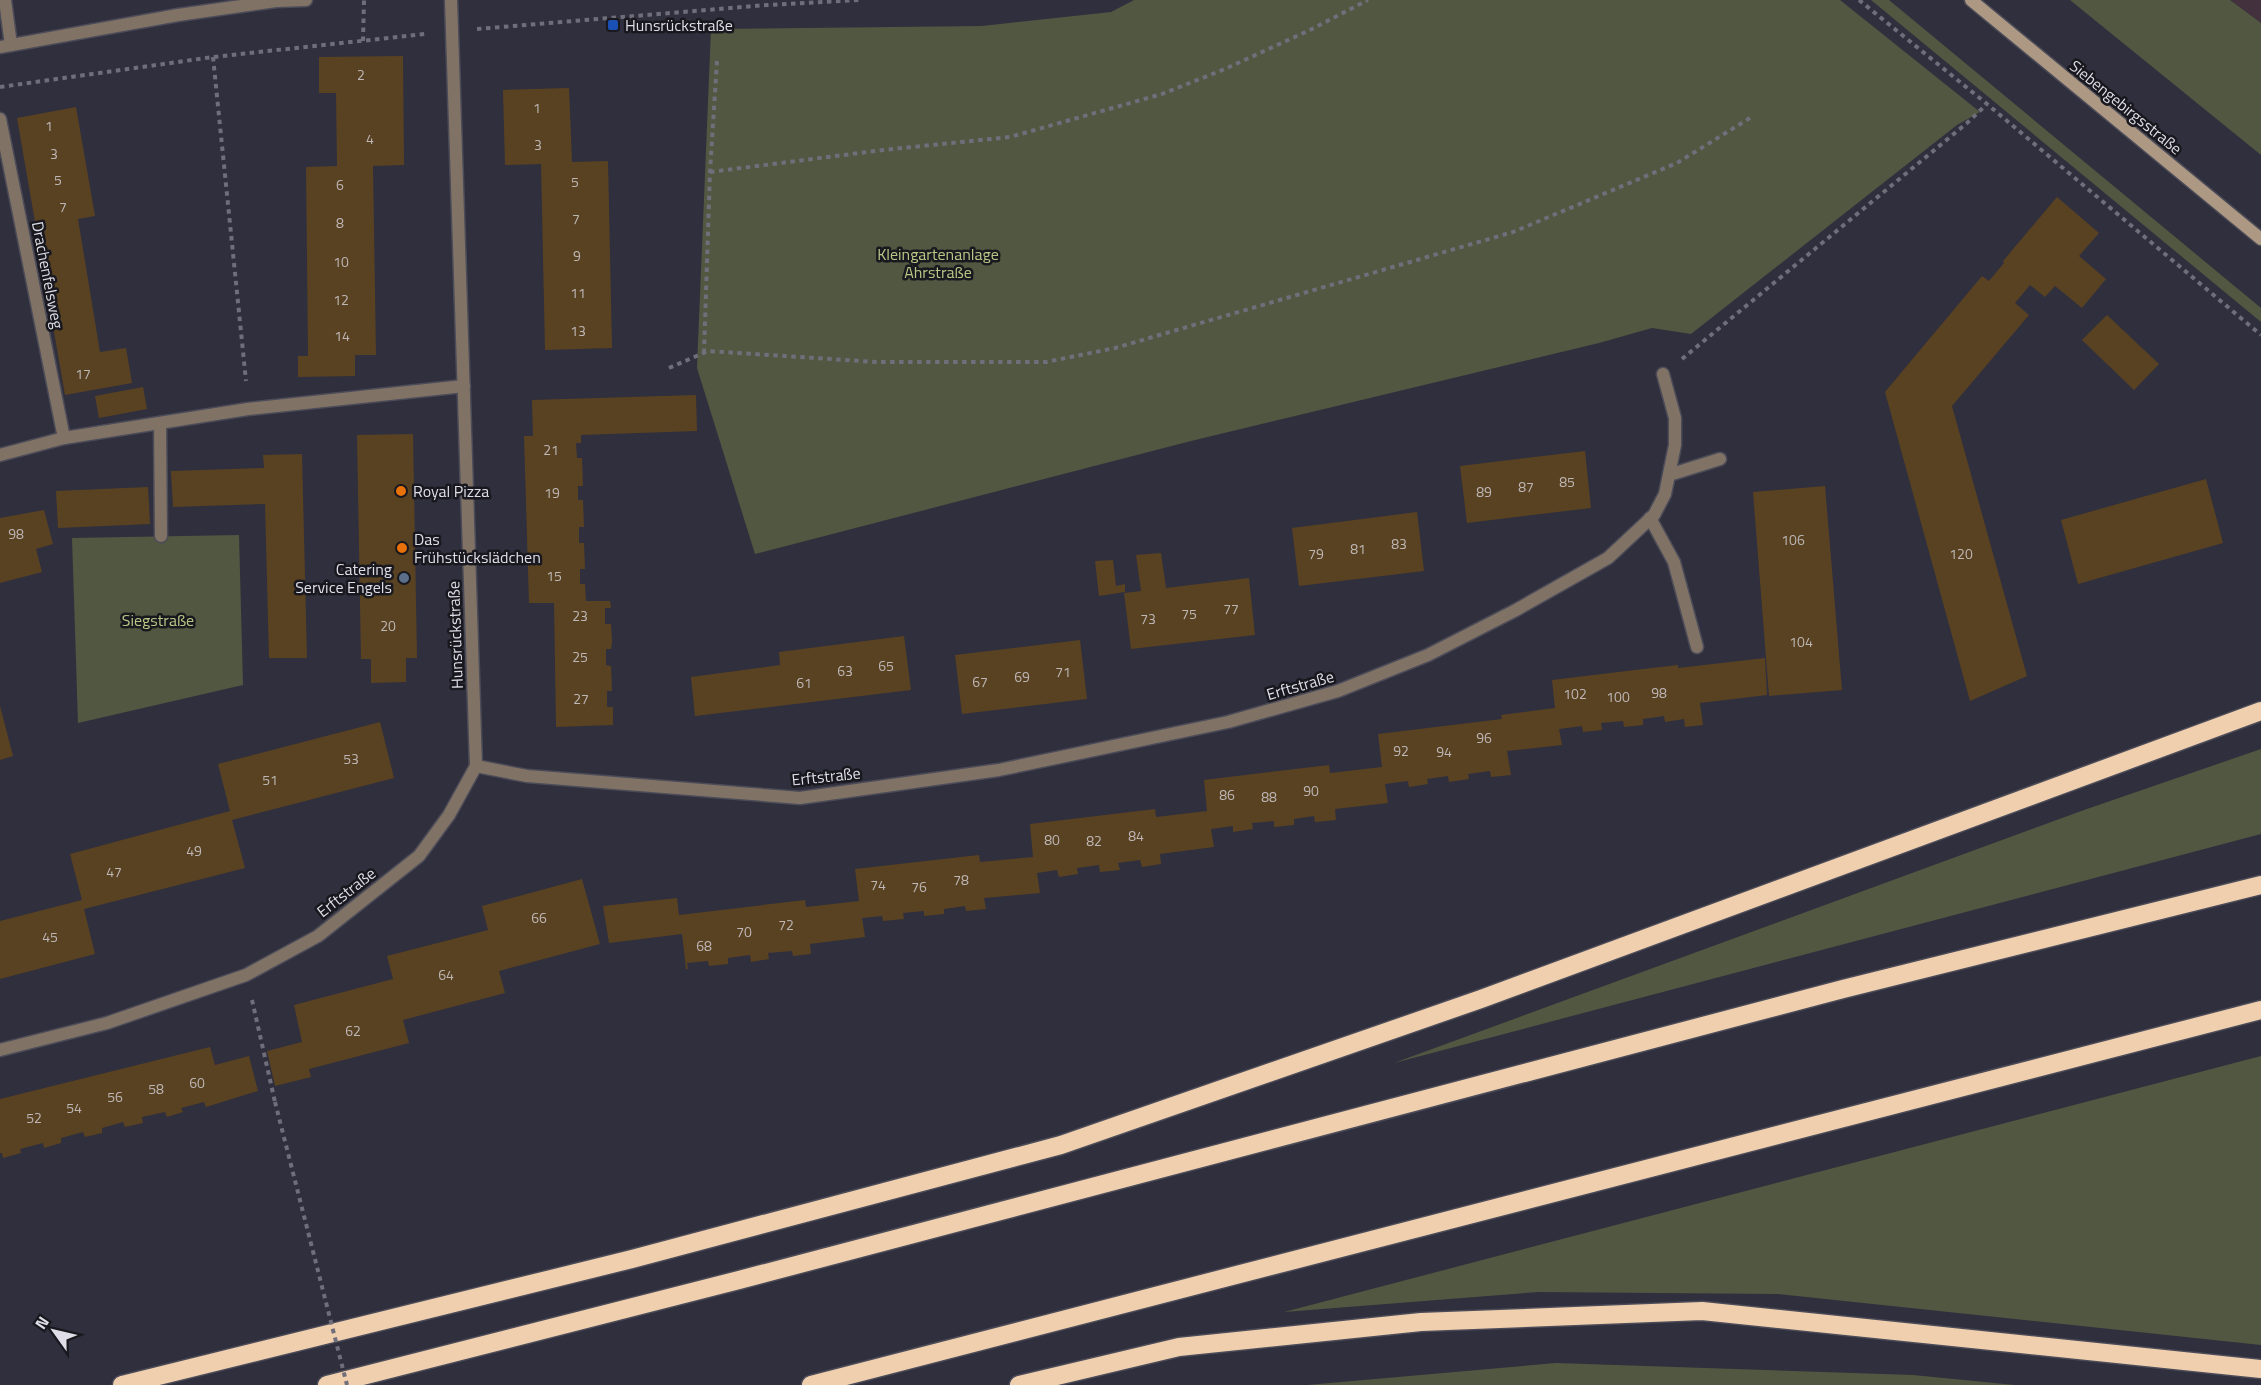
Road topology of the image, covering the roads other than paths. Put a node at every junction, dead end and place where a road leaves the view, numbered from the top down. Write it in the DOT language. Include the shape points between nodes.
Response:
graph roads {
  1 [pos="5,0"];
  2 [pos="306,0"];
  3 [pos="451,0"];
  4 [pos="1971,0"];
  5 [pos="5,46"];
  6 [pos="0,119"];
  7 [pos="2261,239"];
  8 [pos="1663,374"];
  9 [pos="464,387"];
  10 [pos="160,423"];
  11 [pos="64,438"];
  12 [pos="0,455"];
  13 [pos="1720,459"];
  14 [pos="1669,475"];
  15 [pos="1650,518"];
  16 [pos="161,536"];
  17 [pos="1697,647"];
  18 [pos="2261,711"];
  19 [pos="476,766"];
  20 [pos="2261,885"];
  21 [pos="2261,1010"];
  22 [pos="0,1050"];
  23 [pos="2261,1369"];
  24 [pos="122,1385"];
  25 [pos="327,1385"];
  26 [pos="811,1385"];
  27 [pos="1018,1385"];
  1 -- 5 [label="street"];
  2 -- 5 [label="street" via="178,15"];
  3 -- 9 [label="street, Hunsrückstraße"];
  4 -- 7 [label="main road, Siebengebirgsstraße"];
  6 -- 11 [label="street, Drachenfelsweg"];
  8 -- 14 [label="street, Erftstraße" via="1675,418"];
  9 -- 10 [label="street"];
  9 -- 19 [label="street, Hunsrückstraße"];
  10 -- 11 [label="street"];
  10 -- 16 [label="street"];
  11 -- 12 [label="street"];
  13 -- 14 [label="street"];
  14 -- 15 [label="street, Erftstraße" via="1665,494"];
  15 -- 17 [label="street" via="1674,562"];
  15 -- 19 [label="street, Erftstraße" via="1608,558 1428,656 1338,691 1228,722 999,770 800,798 527,776"];
  18 -- 24 [label="highway" via="1481,999 1061,1145 632,1259"];
  19 -- 22 [label="street, Erftstraße" via="449,815 419,856 318,936 246,975 107,1023"];
  20 -- 25 [label="highway" via="1843,989"];
  21 -- 26 [label="highway"];
  23 -- 27 [label="highway" via="1702,1311 1421,1322 1179,1347"];
}
